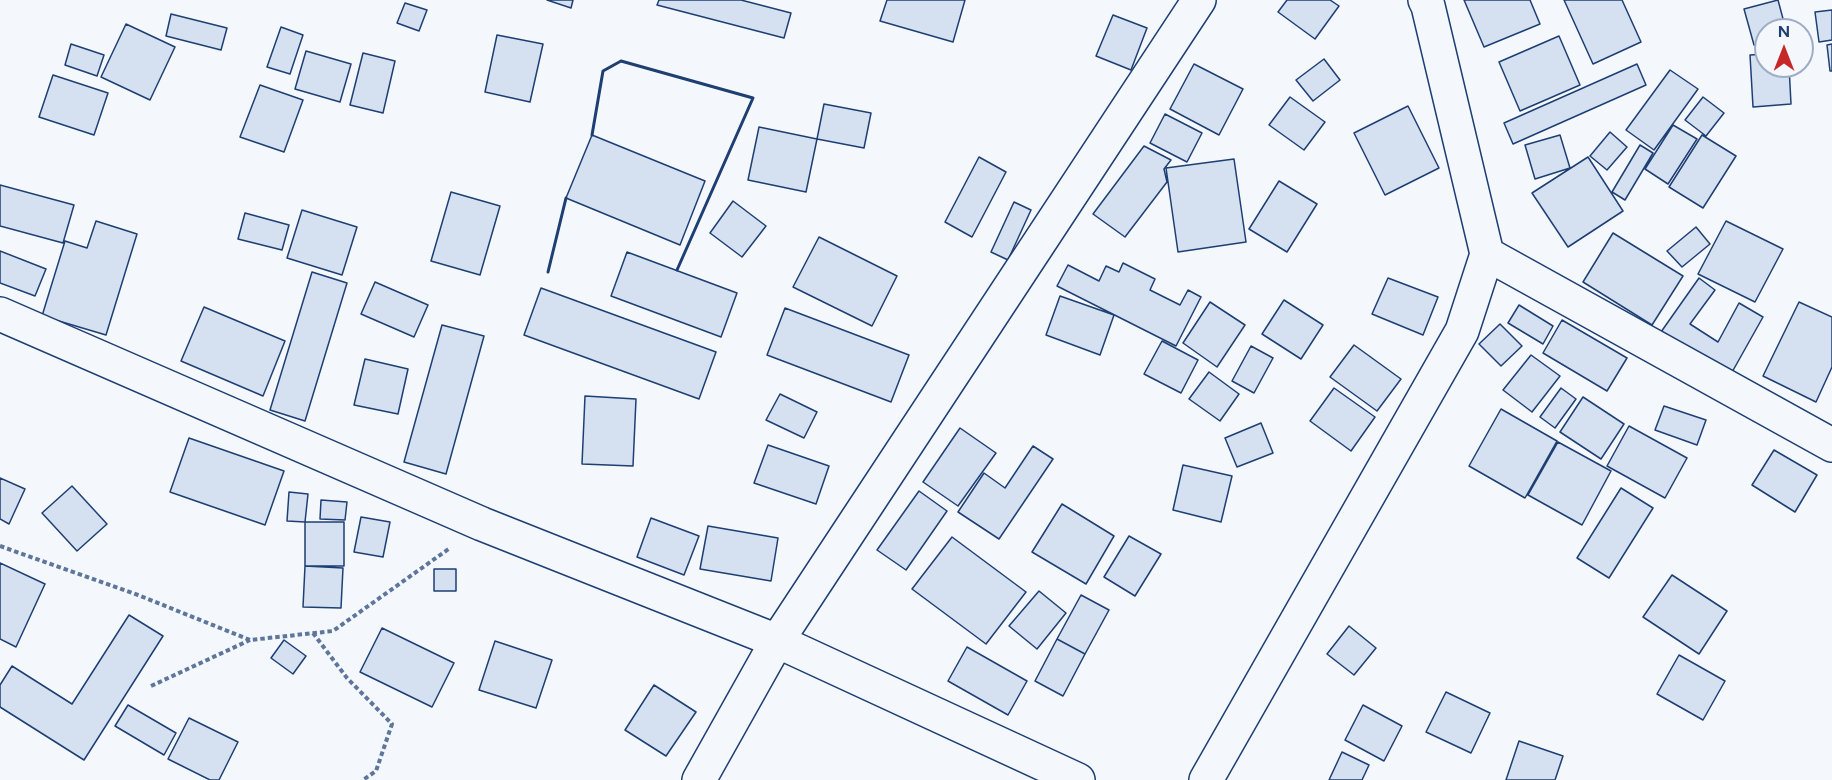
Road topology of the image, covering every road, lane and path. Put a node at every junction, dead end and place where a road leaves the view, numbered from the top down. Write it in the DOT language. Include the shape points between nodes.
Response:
graph roads {
  1 [pos="1199,0"];
  2 [pos="1425,0"];
  3 [pos="1488,254"];
  4 [pos="0,314"];
  5 [pos="1832,445"];
  6 [pos="482,524"];
  7 [pos="0,546"];
  8 [pos="313,633"];
  9 [pos="250,640"];
  10 [pos="777,642"];
  11 [pos="151,686"];
  12 [pos="363,780"];
  13 [pos="699,780"];
  14 [pos="1078,780"];
  15 [pos="1206,780"];
  1 -- 10 [label="street"];
  2 -- 3 [label="street"];
  3 -- 5 [label="street"];
  3 -- 15 [label="street" via="1462,331"];
  4 -- 6 [label="street"];
  6 -- 8 [label="path" via="333,631"];
  6 -- 10 [label="street"];
  7 -- 9 [label="path"];
  8 -- 9 [label="path"];
  8 -- 12 [label="path" via="347,678 392,724 376,771"];
  9 -- 11 [label="path"];
  10 -- 13 [label="street"];
  10 -- 14 [label="street"];
}
